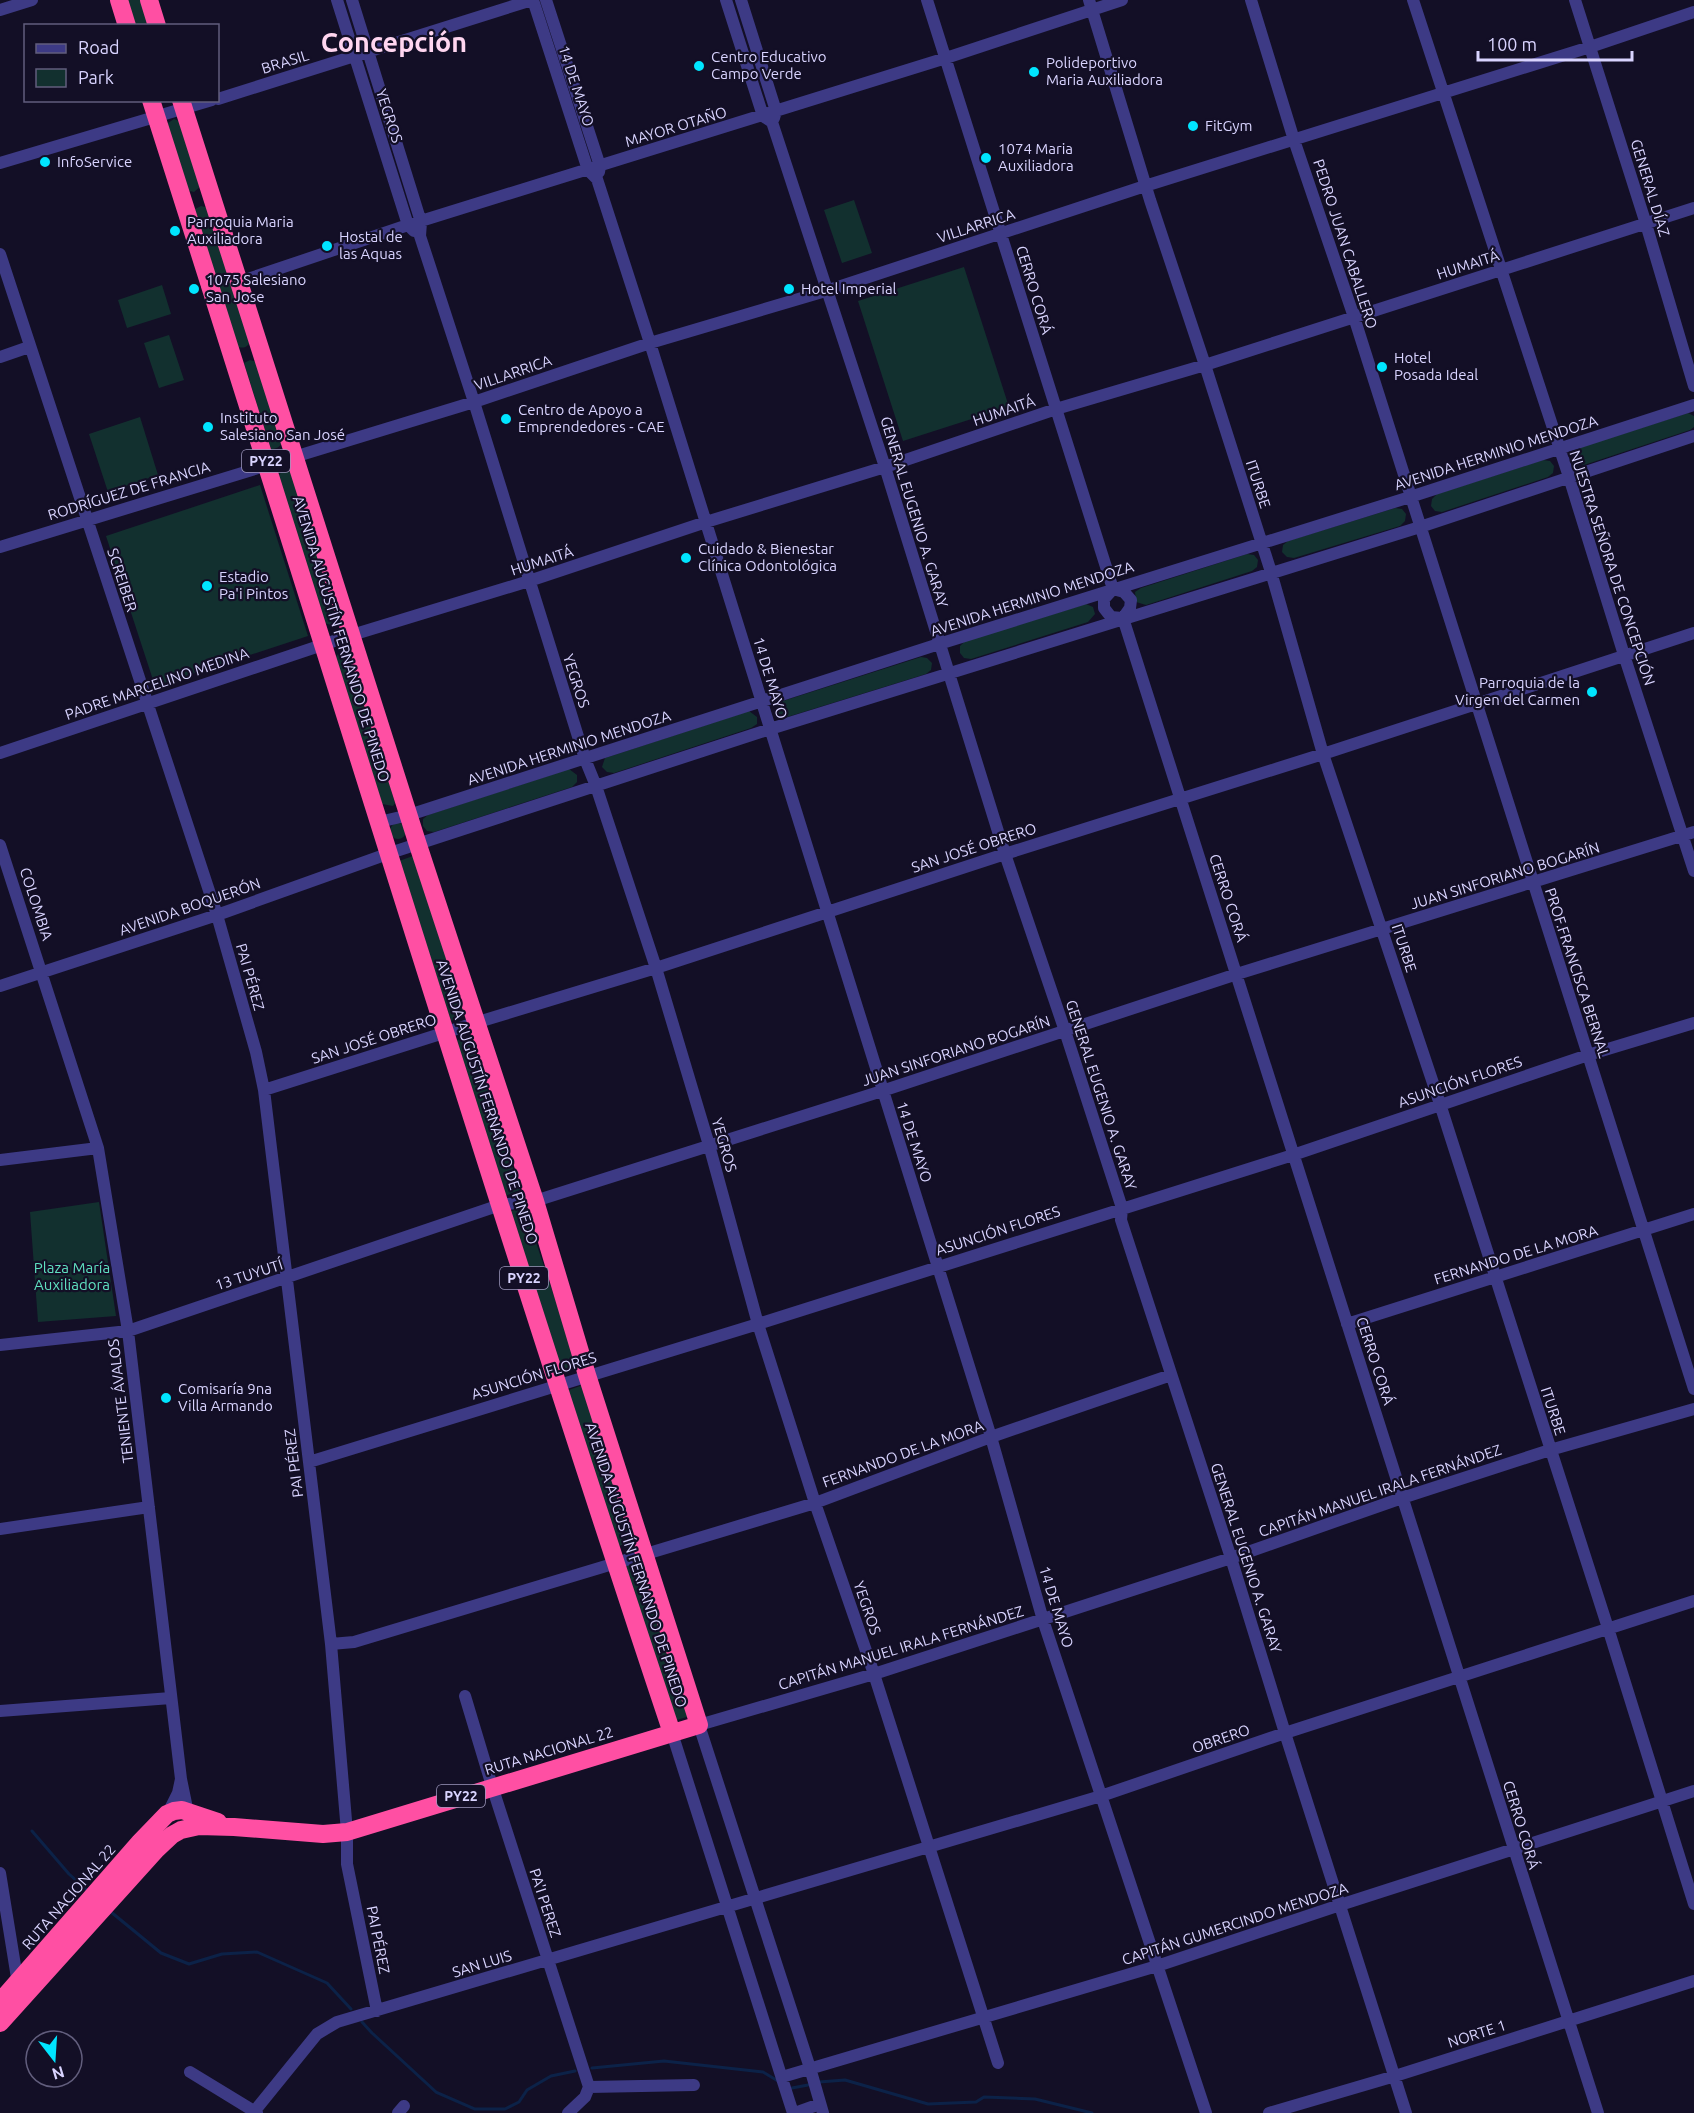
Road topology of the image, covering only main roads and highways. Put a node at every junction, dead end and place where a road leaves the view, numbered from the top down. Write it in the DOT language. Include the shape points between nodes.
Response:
graph roads {
  1 [pos="119,0"];
  2 [pos="149,0"];
  3 [pos="126,24"];
  4 [pos="156,24"];
  5 [pos="182,105"];
  6 [pos="154,109"];
  7 [pos="699,1725"];
  8 [pos="672,1733"];
  9 [pos="234,1827"];
  10 [pos="99,1901"];
  11 [pos="21,1990"];
  12 [pos="0,2002"];
  13 [pos="0,2023"];
  1 -- 3 [label="highway"];
  2 -- 4 [label="highway"];
  5 -- 7 [label="highway, AVENIDA AUGUSTÍN FERNANDO DE PINEDO / PY22" via="535,1201"];
  6 -- 8 [label="highway, AVENIDA AUGUSTÍN FERNANDO DE PINEDO / PY22" via="500,1205"];
  7 -- 8 [label="highway, RUTA NACIONAL 22 / PY22"];
  8 -- 9 [label="highway, RUTA NACIONAL 22 / PY22" via="347,1832 323,1834"];
  9 -- 10 [label="highway, RUTA NACIONAL 22 / PY22" via="181,1830"];
  9 -- 10 [label="highway, RUTA NACIONAL 22 / PY22" via="174,1810"];
  10 -- 11 [label="highway, RUTA NACIONAL 22"];
  11 -- 12 [label="highway, RUTA NACIONAL 22"];
  11 -- 13 [label="highway, RUTA NACIONAL 22"];
}
